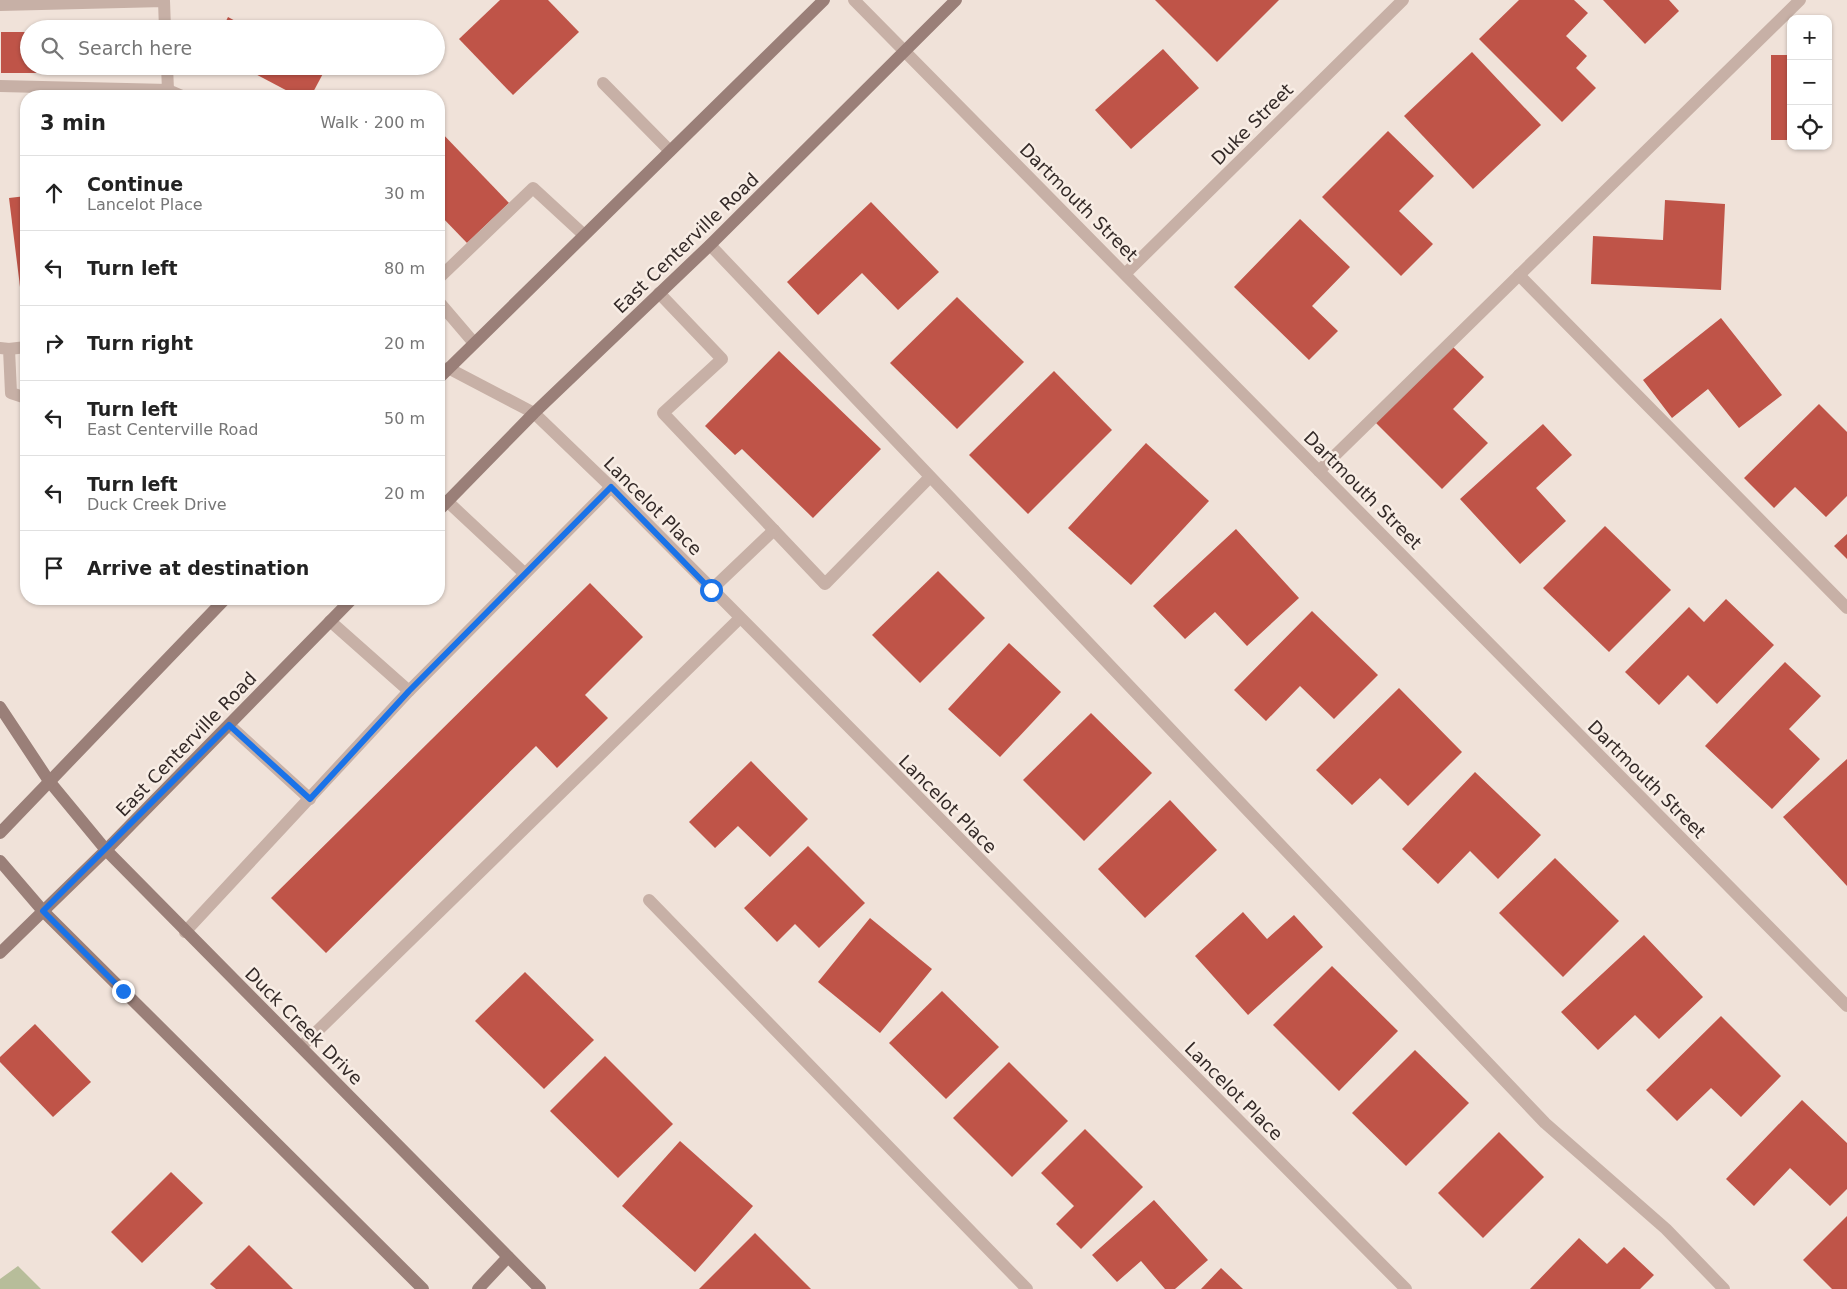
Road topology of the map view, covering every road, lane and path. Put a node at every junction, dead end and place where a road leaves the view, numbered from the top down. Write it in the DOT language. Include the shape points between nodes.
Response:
graph roads {
  1 [pos="824,0"];
  2 [pos="854,0"];
  3 [pos="956,0"];
  4 [pos="1403,0"];
  5 [pos="1800,0"];
  6 [pos="0,5"];
  7 [pos="165,20"];
  8 [pos="904,51"];
  9 [pos="167,75"];
  10 [pos="603,83"];
  11 [pos="0,86"];
  12 [pos="168,90"];
  13 [pos="670,151"];
  14 [pos="584,235"];
  15 [pos="710,245"];
  16 [pos="445,272"];
  17 [pos="1126,274"];
  18 [pos="1519,275"];
  19 [pos="659,293"];
  20 [pos="445,309"];
  21 [pos="474,343"];
  22 [pos="20,347"];
  23 [pos="4,348"];
  24 [pos="448,368"];
  25 [pos="445,371"];
  26 [pos="20,396"];
  27 [pos="534,413"];
  28 [pos="1319,471"];
  29 [pos="930,477"];
  30 [pos="611,487"];
  31 [pos="445,504"];
  32 [pos="445,508"];
  33 [pos="774,530"];
  34 [pos="524,573"];
  35 [pos="711,590"];
  36 [pos="219,605"];
  37 [pos="346,605"];
  38 [pos="1847,608"];
  39 [pos="739,619"];
  40 [pos="330,621"];
  41 [pos="409,691"];
  42 [pos="0,707"];
  43 [pos="229,725"];
  44 [pos="49,781"];
  45 [pos="310,799"];
  46 [pos="0,833"];
  47 [pos="106,850"];
  48 [pos="0,861"];
  49 [pos="649,900"];
  50 [pos="43,911"];
  51 [pos="185,932"];
  52 [pos="0,953"];
  53 [pos="1847,1006"];
  54 [pos="301,1048"];
  55 [pos="508,1257"];
  56 [pos="423,1289"];
  57 [pos="478,1289"];
  58 [pos="540,1289"];
  59 [pos="1027,1289"];
  60 [pos="1406,1289"];
  61 [pos="1724,1289"];
  1 -- 13 [label="main road"];
  2 -- 8 [label="street, Dartmouth Street"];
  3 -- 8 [label="main road, East Centerville Road"];
  4 -- 17 [label="street, Duke Street"];
  5 -- 18 [label="street"];
  6 -- 7 [label="street" via="164,1"];
  8 -- 15 [label="main road, East Centerville Road"];
  8 -- 17 [label="street, Dartmouth Street"];
  9 -- 12 [label="street"];
  10 -- 13 [label="street"];
  11 -- 12 [label="street"];
  13 -- 14 [label="main road"];
  14 -- 16 [label="street" via="533,188"];
  14 -- 21 [label="main road"];
  15 -- 19 [label="main road, East Centerville Road"];
  15 -- 29 [label="street"];
  17 -- 28 [label="street, Dartmouth Street"];
  18 -- 28 [label="street"];
  18 -- 38 [label="street"];
  19 -- 27 [label="main road, East Centerville Road"];
  19 -- 33 [label="street" via="722,359 663,413"];
  20 -- 21 [label="street"];
  21 -- 24 [label="main road"];
  22 -- 23 [label="street"];
  23 -- 26 [label="street" via="12,393"];
  24 -- 25 [label="main road"];
  24 -- 27 [label="street, Lancelot Place"];
  27 -- 30 [label="street, Lancelot Place"];
  27 -- 31 [label="main road, East Centerville Road"];
  28 -- 53 [label="street, Dartmouth Street"];
  29 -- 33 [label="street" via="825,584"];
  29 -- 61 [label="street" via="1545,1123 1666,1229"];
  30 -- 34 [label="street"];
  30 -- 35 [label="street, Lancelot Place"];
  32 -- 34 [label="street"];
  33 -- 35 [label="street"];
  34 -- 41 [label="street"];
  35 -- 39 [label="street, Lancelot Place"];
  36 -- 44 [label="main road"];
  37 -- 40 [label="main road, East Centerville Road"];
  39 -- 54 [label="street"];
  39 -- 60 [label="street, Lancelot Place"];
  40 -- 41 [label="street"];
  40 -- 43 [label="main road, East Centerville Road"];
  41 -- 45 [label="street"];
  42 -- 44 [label="main road, Duck Creek Drive"];
  43 -- 45 [label="street"];
  43 -- 47 [label="main road, East Centerville Road"];
  44 -- 46 [label="main road"];
  44 -- 47 [label="main road, Duck Creek Drive"];
  45 -- 51 [label="street"];
  47 -- 50 [label="main road, East Centerville Road"];
  47 -- 51 [label="main road, Duck Creek Drive"];
  48 -- 50 [label="main road"];
  49 -- 59 [label="street"];
  50 -- 52 [label="main road, East Centerville Road"];
  50 -- 56 [label="main road"];
  51 -- 54 [label="main road, Duck Creek Drive"];
  54 -- 55 [label="main road, Duck Creek Drive"];
  55 -- 57 [label="main road"];
  55 -- 58 [label="main road, Duck Creek Drive"];
}
